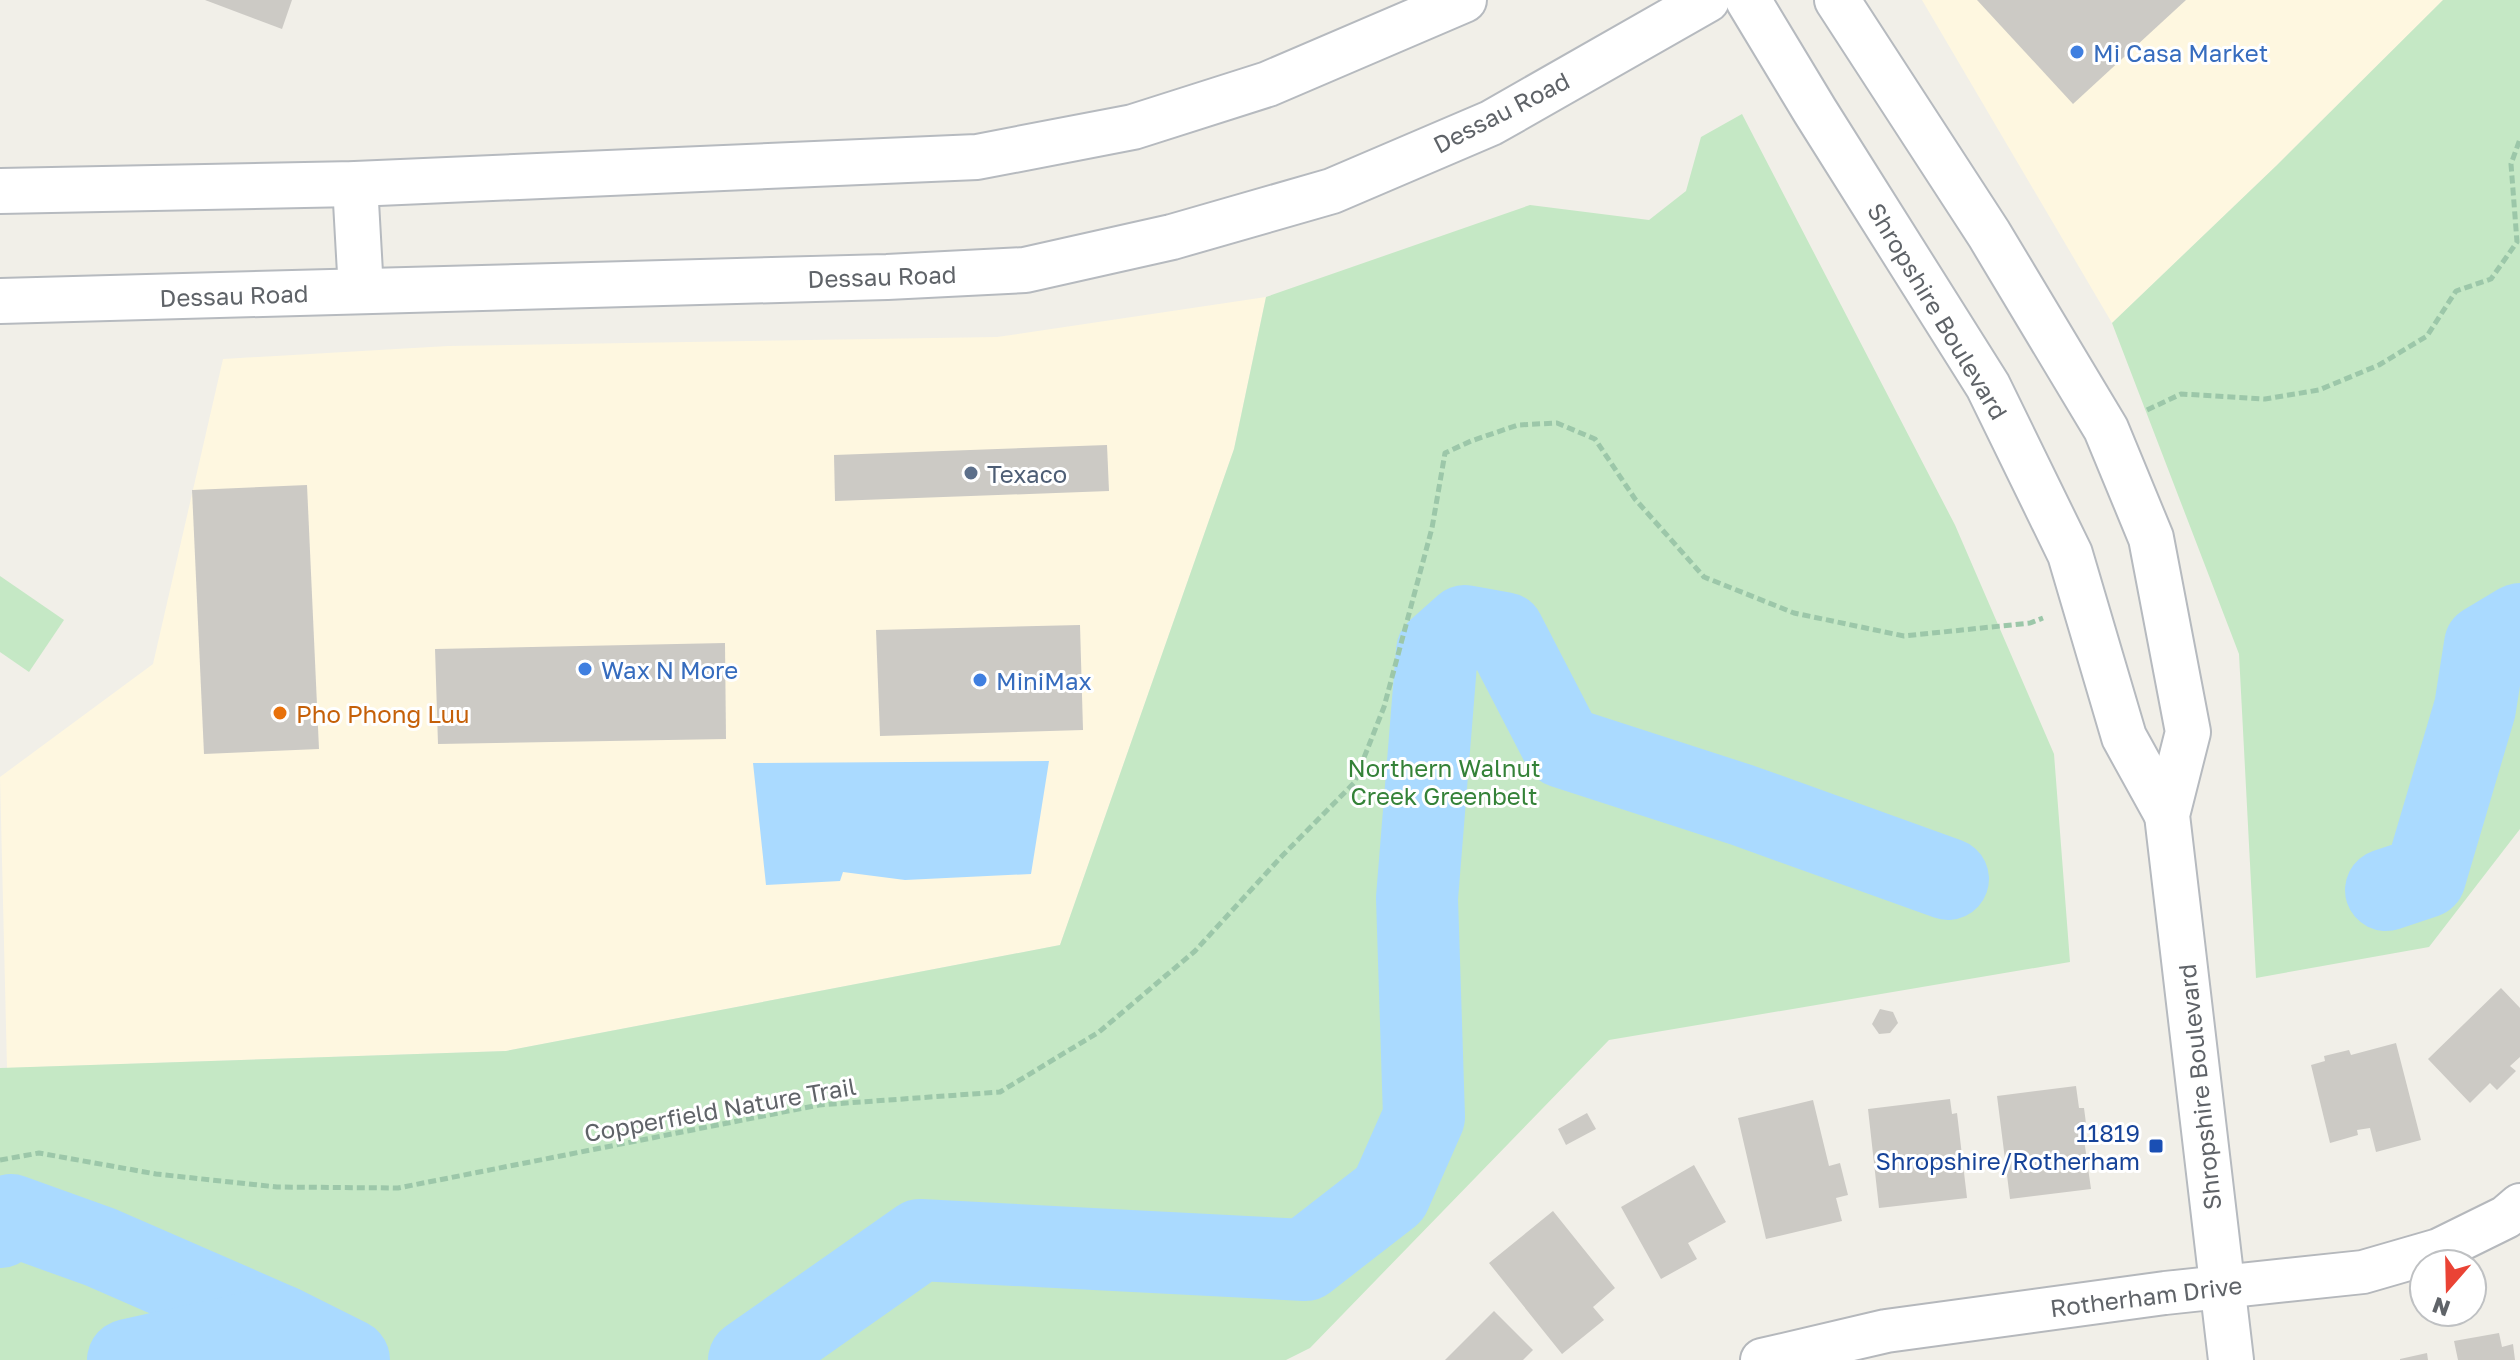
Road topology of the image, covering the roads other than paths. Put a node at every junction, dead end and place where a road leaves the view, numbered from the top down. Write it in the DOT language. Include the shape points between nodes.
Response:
graph roads {
  1 [pos="1464,0"];
  2 [pos="1707,0"];
  3 [pos="1748,0"];
  4 [pos="1837,0"];
  5 [pos="355,184"];
  6 [pos="0,191"];
  7 [pos="361,291"];
  8 [pos="0,301"];
  9 [pos="2167,815"];
  10 [pos="2520,1205"];
  11 [pos="2221,1286"];
  12 [pos="1762,1360"];
  13 [pos="2231,1360"];
  1 -- 5 [label="main road" via="1268,84 1148,123 977,157"];
  2 -- 7 [label="main road, Dessau Road" via="1491,123 1332,191 1172,237 1039,267 887,277"];
  3 -- 9 [label="main road, Shropshire Boulevard" via="1988,386 2070,554 2124,737"];
  4 -- 9 [label="main road, Shropshire Boulevard" via="1989,234 2106,429 2151,538 2188,732"];
  5 -- 6 [label="main road"];
  5 -- 7 [label="main road"];
  7 -- 8 [label="main road, Dessau Road"];
  9 -- 11 [label="main road, Shropshire Boulevard"];
  10 -- 11 [label="street, Rotherham Drive" via="2439,1250 2363,1272"];
  11 -- 12 [label="street, Rotherham Drive" via="1886,1331"];
  11 -- 13 [label="main road, Shropshire Boulevard"];
}
